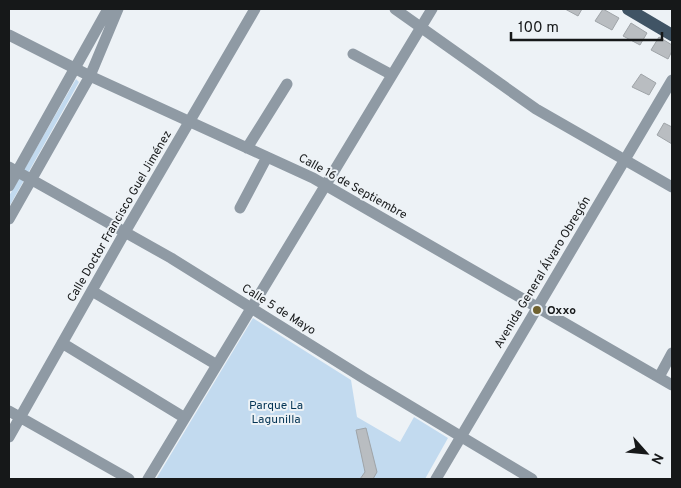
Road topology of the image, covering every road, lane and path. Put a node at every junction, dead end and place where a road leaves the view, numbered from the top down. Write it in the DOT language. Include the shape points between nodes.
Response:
graph roads {
  1 [pos="108,9"];
  2 [pos="118,9"];
  3 [pos="255,9"];
  4 [pos="395,9"];
  5 [pos="432,9"];
  6 [pos="628,9"];
  7 [pos="421,27"];
  8 [pos="9,35"];
  9 [pos="672,35"];
  10 [pos="353,54"];
  11 [pos="75,68"];
  12 [pos="392,75"];
  13 [pos="90,76"];
  14 [pos="672,80"];
  15 [pos="288,84"];
  16 [pos="189,121"];
  17 [pos="247,148"];
  18 [pos="266,157"];
  19 [pos="624,159"];
  20 [pos="13,169"];
  21 [pos="31,180"];
  22 [pos="326,185"];
  23 [pos="9,186"];
  24 [pos="672,187"];
  25 [pos="240,208"];
  26 [pos="9,219"];
  27 [pos="125,232"];
  28 [pos="92,291"];
  29 [pos="537,307"];
  30 [pos="251,308"];
  31 [pos="62,343"];
  32 [pos="672,353"];
  33 [pos="217,365"];
  34 [pos="659,377"];
  35 [pos="672,385"];
  36 [pos="9,411"];
  37 [pos="20,417"];
  38 [pos="185,418"];
  39 [pos="461,436"];
  40 [pos="9,437"];
  41 [pos="130,479"];
  42 [pos="148,479"];
  43 [pos="436,479"];
  44 [pos="532,479"];
  1 -- 11 [label="street"];
  2 -- 13 [label="street"];
  3 -- 16 [label="street, Calle Doctor Francisco Guel Jiménez"];
  4 -- 7 [label="street"];
  5 -- 7 [label="street"];
  6 -- 9 [label="main road"];
  7 -- 12 [label="street"];
  7 -- 19 [label="street" via="536,109"];
  8 -- 11 [label="street, Calle 16 de Septiembre"];
  10 -- 12 [label="street"];
  11 -- 13 [label="street, Calle 16 de Septiembre"];
  11 -- 20 [label="street"];
  12 -- 22 [label="street"];
  13 -- 16 [label="street, Calle 16 de Septiembre"];
  13 -- 21 [label="street"];
  14 -- 19 [label="street, Avenida General Álvaro Obregón"];
  15 -- 17 [label="street"];
  16 -- 17 [label="street, Calle 16 de Septiembre"];
  16 -- 27 [label="street, Calle Doctor Francisco Guel Jiménez"];
  17 -- 18 [label="street, Calle 16 de Septiembre"];
  18 -- 22 [label="street, Calle 16 de Septiembre"];
  18 -- 25 [label="street"];
  19 -- 24 [label="street"];
  19 -- 29 [label="street, Avenida General Álvaro Obregón"];
  20 -- 21 [label="street, Calle 5 de Mayo"];
  20 -- 23 [label="street"];
  21 -- 26 [label="street"];
  21 -- 27 [label="street, Calle 5 de Mayo"];
  22 -- 29 [label="street, Calle 16 de Septiembre"];
  22 -- 30 [label="street"];
  27 -- 28 [label="street, Calle Doctor Francisco Guel Jiménez"];
  27 -- 30 [label="street, Calle 5 de Mayo"];
  28 -- 31 [label="street, Calle Doctor Francisco Guel Jiménez"];
  28 -- 33 [label="street"];
  29 -- 34 [label="street, Calle 16 de Septiembre"];
  29 -- 39 [label="street, Avenida General Álvaro Obregón"];
  30 -- 33 [label="street"];
  30 -- 39 [label="street, Calle 5 de Mayo"];
  31 -- 37 [label="street, Calle Doctor Francisco Guel Jiménez"];
  31 -- 38 [label="street"];
  32 -- 34 [label="street"];
  33 -- 38 [label="street"];
  34 -- 35 [label="street, Calle 16 de Septiembre"];
  36 -- 37 [label="street"];
  37 -- 40 [label="street, Calle Doctor Francisco Guel Jiménez"];
  37 -- 41 [label="street"];
  38 -- 42 [label="street"];
  39 -- 43 [label="street, Avenida General Álvaro Obregón"];
  39 -- 44 [label="street, Calle 5 de Mayo"];
}
